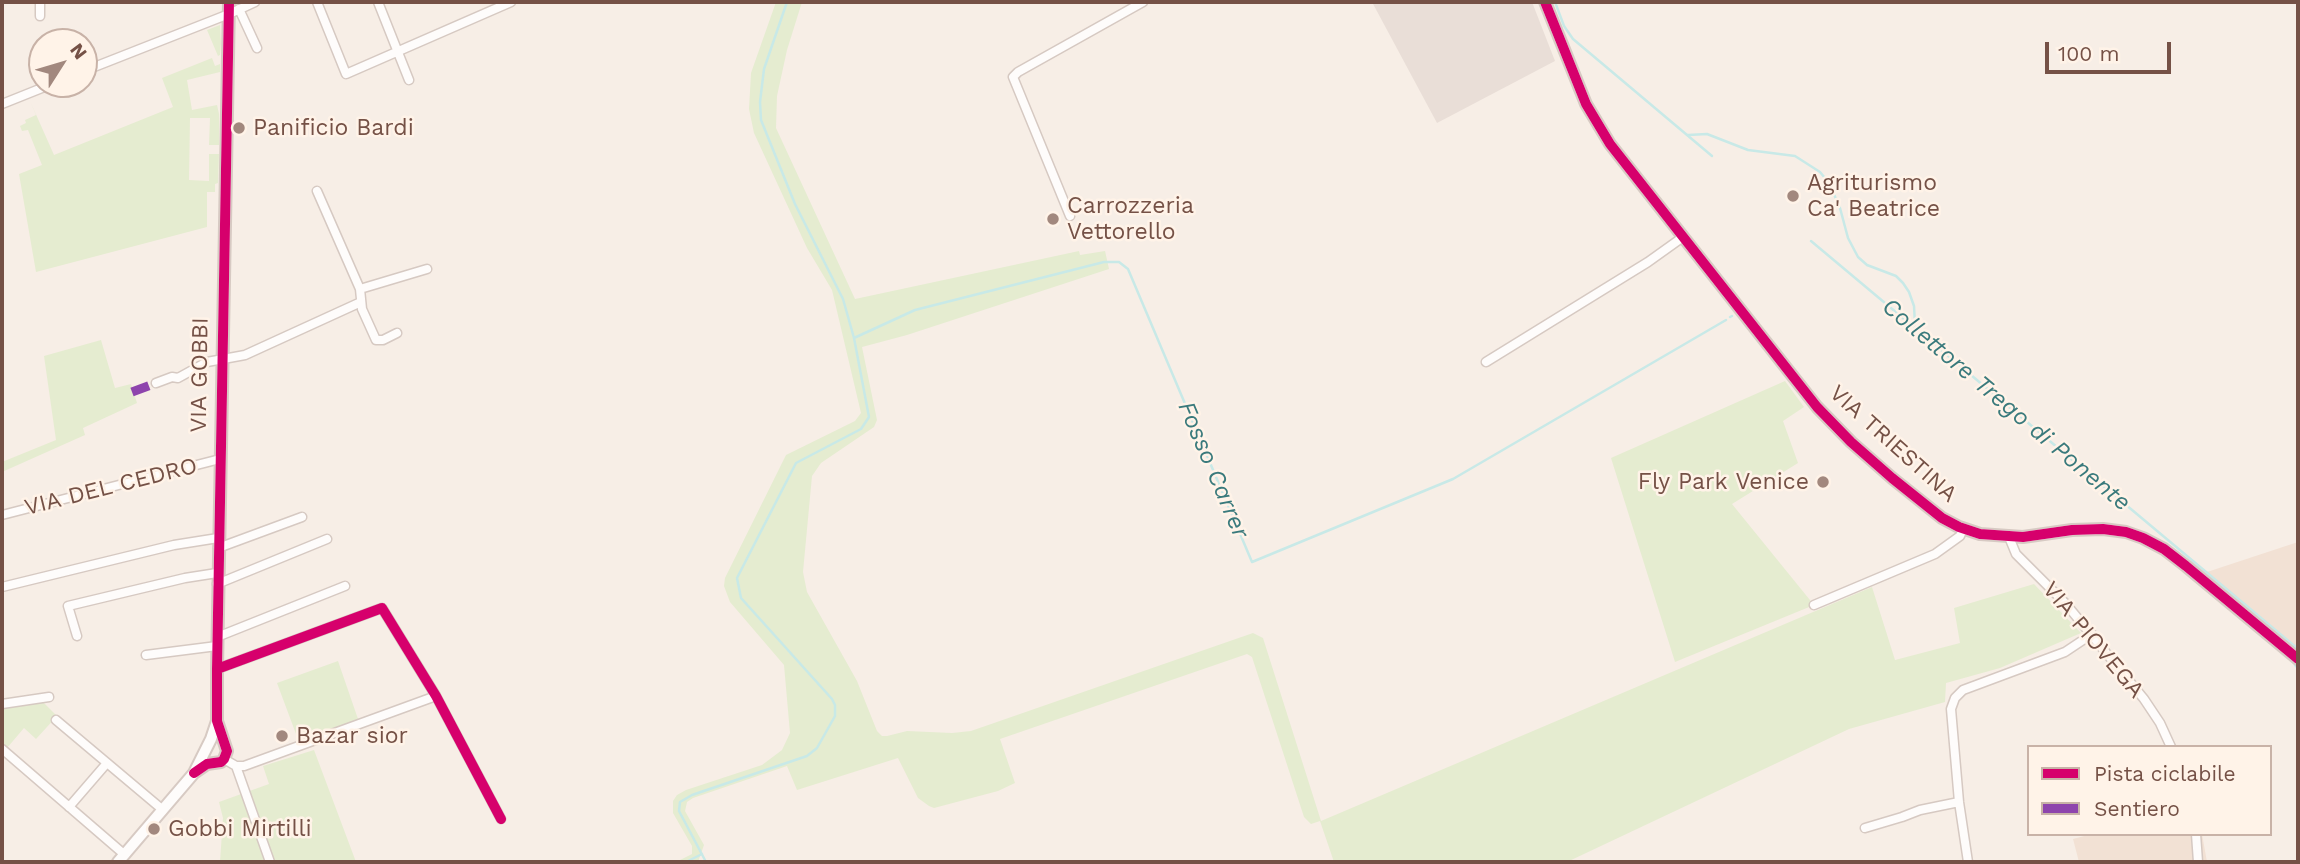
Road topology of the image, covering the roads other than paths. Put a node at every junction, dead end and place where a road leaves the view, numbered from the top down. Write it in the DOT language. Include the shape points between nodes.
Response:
graph roads {
  1 [pos="40,2"];
  2 [pos="229,2"];
  3 [pos="255,2"];
  4 [pos="317,2"];
  5 [pos="378,2"];
  6 [pos="512,2"];
  7 [pos="1143,2"];
  8 [pos="1545,2"];
  9 [pos="234,12"];
  10 [pos="40,16"];
  11 [pos="257,48"];
  12 [pos="397,52"];
  13 [pos="98,65"];
  14 [pos="409,80"];
  15 [pos="28,94"];
  16 [pos="2,104"];
  17 [pos="317,191"];
  18 [pos="1070,216"];
  19 [pos="1683,237"];
  20 [pos="427,269"];
  21 [pos="360,289"];
  22 [pos="361,302"];
  23 [pos="397,332"];
  24 [pos="221,360"];
  25 [pos="1486,362"];
  26 [pos="156,383"];
  27 [pos="219,459"];
  28 [pos="2,515"];
  29 [pos="302,517"];
  30 [pos="1963,529"];
  31 [pos="2009,537"];
  32 [pos="327,539"];
  33 [pos="218,543"];
  34 [pos="217,579"];
  35 [pos="345,586"];
  36 [pos="2,587"];
  37 [pos="1814,605"];
  38 [pos="2092,634"];
  39 [pos="77,636"];
  40 [pos="217,641"];
  41 [pos="146,655"];
  42 [pos="2298,659"];
  43 [pos="217,668"];
  44 [pos="436,696"];
  45 [pos="49,697"];
  46 [pos="2,704"];
  47 [pos="56,720"];
  48 [pos="217,721"];
  49 [pos="2170,745"];
  50 [pos="225,747"];
  51 [pos="207,748"];
  52 [pos="2,749"];
  53 [pos="225,759"];
  54 [pos="212,762"];
  55 [pos="107,763"];
  56 [pos="236,766"];
  57 [pos="194,773"];
  58 [pos="1959,802"];
  59 [pos="69,807"];
  60 [pos="163,810"];
  61 [pos="501,818"];
  62 [pos="1865,828"];
  63 [pos="2196,836"];
  64 [pos="122,859"];
  65 [pos="270,862"];
  66 [pos="1968,862"];
  67 [pos="2198,862"];
  1 -- 10 [label="street"];
  2 -- 9 [label="street, VIA GOBBI"];
  3 -- 9 [label="street"];
  4 -- 12 [label="street" via="346,74"];
  5 -- 12 [label="street"];
  6 -- 12 [label="street"];
  7 -- 18 [label="street" via="1013,77"];
  8 -- 19 [label="street, VIA TRIESTINA" via="1593,118"];
  9 -- 11 [label="street"];
  9 -- 13 [label="street"];
  9 -- 24 [label="street, VIA GOBBI"];
  12 -- 14 [label="street"];
  15 -- 16 [label="street"];
  17 -- 21 [label="street"];
  19 -- 25 [label="street"];
  19 -- 30 [label="street, VIA TRIESTINA" via="1833,424 1927,507"];
  20 -- 21 [label="street"];
  21 -- 22 [label="street"];
  22 -- 23 [label="street" via="376,340"];
  22 -- 24 [label="street" via="245,355"];
  24 -- 26 [label="street, VIA GOBBI"];
  24 -- 27 [label="street, VIA GOBBI"];
  27 -- 28 [label="street, VIA DEL CEDRO"];
  27 -- 33 [label="street, VIA GOBBI"];
  29 -- 33 [label="street"];
  30 -- 31 [label="street, VIA TRIESTINA"];
  30 -- 37 [label="street" via="1960,537 1935,554"];
  31 -- 38 [label="street, VIA PIOVEGA" via="2016,554"];
  31 -- 42 [label="street, VIA TRIESTINA" via="2104,529 2143,538 2186,566"];
  32 -- 34 [label="street"];
  33 -- 34 [label="street, VIA GOBBI"];
  33 -- 36 [label="street" via="174,545"];
  34 -- 39 [label="street" via="186,578 68,606"];
  34 -- 40 [label="street, VIA GOBBI"];
  35 -- 40 [label="street"];
  38 -- 49 [label="street, VIA PIOVEGA" via="2149,707"];
  38 -- 58 [label="street" via="2066,652 1958,694 1951,709"];
  40 -- 41 [label="street"];
  40 -- 43 [label="street, VIA GOBBI"];
  43 -- 44 [label="street" via="382,607"];
  43 -- 48 [label="street, VIA GOBBI"];
  44 -- 56 [label="street"];
  44 -- 61 [label="street"];
  45 -- 46 [label="street"];
  47 -- 55 [label="street"];
  48 -- 50 [label="street, VIA GOBBI"];
  48 -- 51 [label="street, VIA GOBBI"];
  50 -- 51 [label="street" via="219,742"];
  50 -- 53 [label="street, VIA GOBBI"];
  51 -- 54 [label="street" via="206,757"];
  51 -- 57 [label="street, VIA GOBBI"];
  52 -- 59 [label="street"];
  53 -- 54 [label="street, VIA GOBBI"];
  53 -- 56 [label="street"];
  54 -- 57 [label="street, VIA GOBBI"];
  55 -- 59 [label="street"];
  55 -- 60 [label="street"];
  56 -- 65 [label="street"];
  57 -- 60 [label="street, VIA GOBBI"];
  58 -- 62 [label="street"];
  58 -- 66 [label="street"];
  59 -- 64 [label="street"];
  60 -- 64 [label="street, VIA GOBBI"];
  63 -- 67 [label="street"];
}
